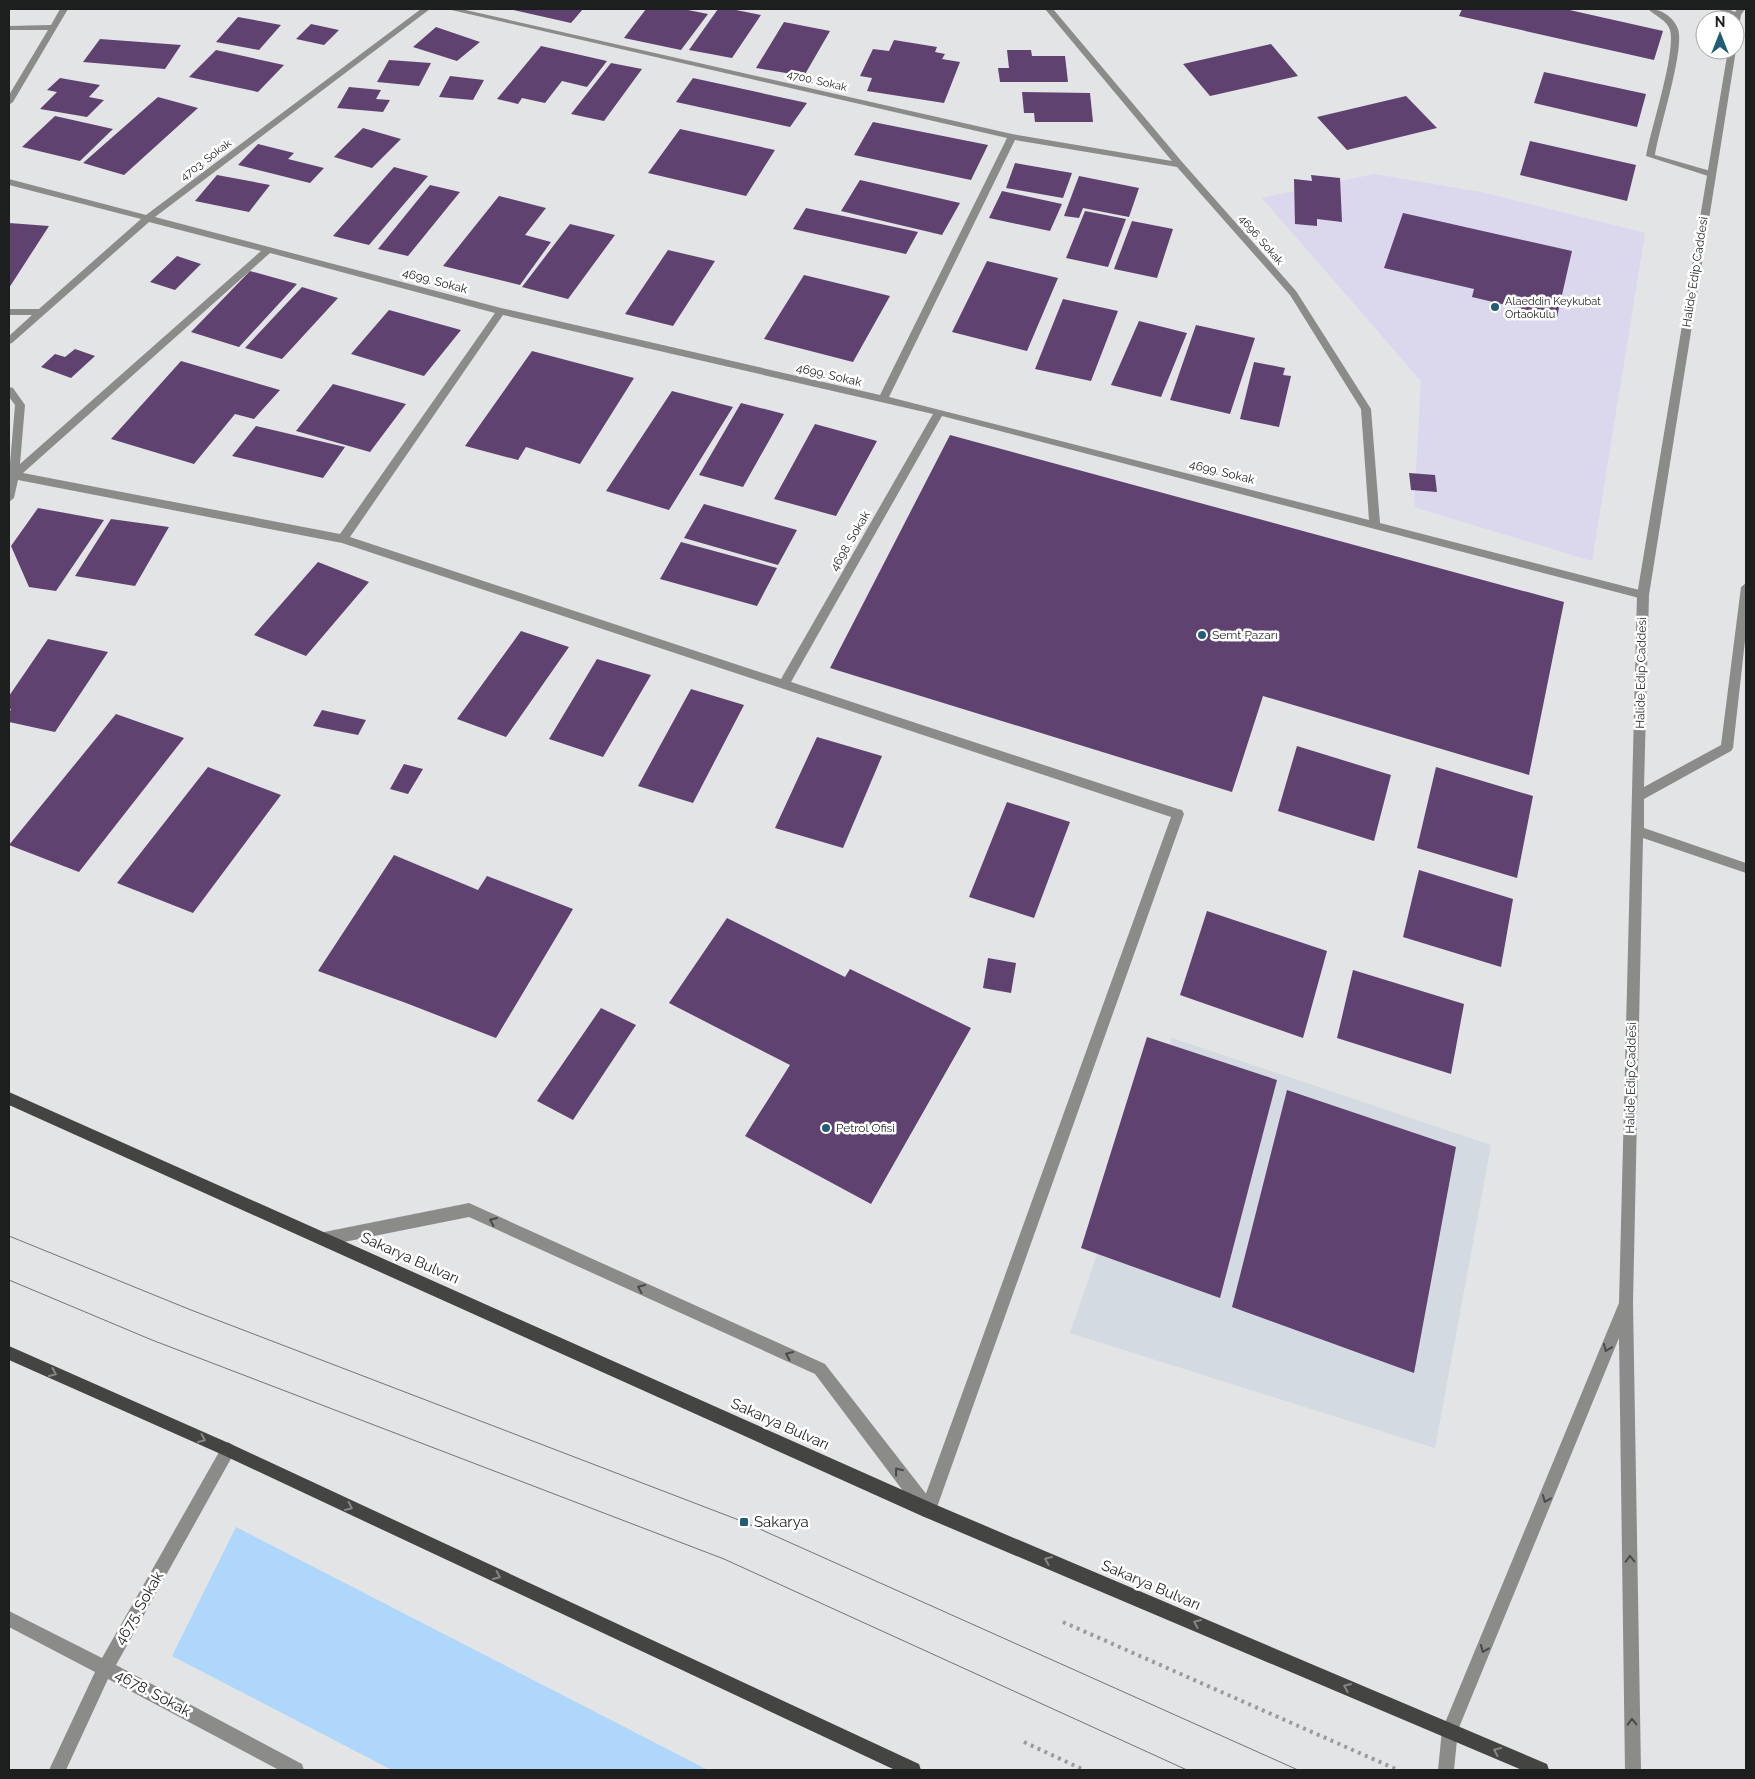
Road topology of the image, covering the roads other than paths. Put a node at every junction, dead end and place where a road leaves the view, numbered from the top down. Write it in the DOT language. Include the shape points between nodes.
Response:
graph roads {
  1 [pos="64,9"];
  2 [pos="426,9"];
  3 [pos="451,9"];
  4 [pos="1049,9"];
  5 [pos="1652,9"];
  6 [pos="51,27"];
  7 [pos="9,28"];
  8 [pos="1730,60"];
  9 [pos="9,102"];
  10 [pos="1012,137"];
  11 [pos="1180,165"];
  12 [pos="1712,174"];
  13 [pos="9,182"];
  14 [pos="148,218"];
  15 [pos="268,250"];
  16 [pos="501,311"];
  17 [pos="9,312"];
  18 [pos="41,312"];
  19 [pos="9,341"];
  20 [pos="9,390"];
  21 [pos="883,400"];
  22 [pos="939,412"];
  23 [pos="14,475"];
  24 [pos="9,498"];
  25 [pos="1375,524"];
  26 [pos="343,539"];
  27 [pos="1746,587"];
  28 [pos="1643,595"];
  29 [pos="784,684"];
  30 [pos="1638,796"];
  31 [pos="1637,831"];
  32 [pos="1746,868"];
  33 [pos="9,1098"];
  34 [pos="324,1239"];
  35 [pos="1626,1303"];
  36 [pos="9,1353"];
  37 [pos="228,1450"];
  38 [pos="928,1510"];
  39 [pos="9,1619"];
  40 [pos="105,1668"];
  41 [pos="1450,1730"];
  42 [pos="57,1770"];
  43 [pos="296,1770"];
  44 [pos="913,1770"];
  45 [pos="1446,1770"];
  46 [pos="1541,1770"];
  47 [pos="1633,1770"];
  1 -- 6 [label="street"];
  2 -- 14 [label="street, 4703. Sokak"];
  3 -- 10 [label="street, 4700. Sokak"];
  4 -- 11 [label="street, 4696. Sokak"];
  5 -- 12 [label="street" via="1669,22 1675,32 1674,53 1650,156"];
  6 -- 7 [label="street"];
  6 -- 9 [label="street"];
  8 -- 12 [label="street, Halide Edip Caddesi"];
  10 -- 11 [label="street, 4700. Sokak"];
  10 -- 21 [label="street"];
  11 -- 25 [label="street, 4696. Sokak" via="1293,292 1366,408"];
  12 -- 28 [label="street, Halide Edip Caddesi"];
  13 -- 14 [label="street, 4699. Sokak"];
  14 -- 15 [label="street, 4699. Sokak"];
  14 -- 18 [label="street, 4703. Sokak"];
  15 -- 16 [label="street, 4699. Sokak"];
  15 -- 23 [label="street"];
  16 -- 21 [label="street, 4699. Sokak"];
  16 -- 26 [label="street"];
  17 -- 18 [label="street"];
  18 -- 19 [label="street, 4703. Sokak"];
  20 -- 23 [label="street" via="20,405"];
  21 -- 22 [label="street, 4699. Sokak"];
  22 -- 25 [label="street, 4699. Sokak"];
  22 -- 29 [label="street, 4698. Sokak"];
  23 -- 24 [label="street"];
  23 -- 26 [label="street"];
  25 -- 28 [label="street, 4699. Sokak"];
  26 -- 29 [label="street"];
  27 -- 30 [label="street" via="1727,748"];
  28 -- 30 [label="street, Halide Edip Caddesi"];
  29 -- 38 [label="street" via="1178,814"];
  30 -- 31 [label="street, Halide Edip Caddesi"];
  31 -- 32 [label="street"];
  31 -- 35 [label="street, Halide Edip Caddesi"];
  33 -- 34 [label="main road, Sakarya Bulvarı"];
  34 -- 38 [label="main road, Sakarya Bulvarı"];
  38 -- 34 [label="street, one-way" via="820,1369 469,1210"];
  35 -- 41 [label="street, one-way"];
  47 -- 35 [label="street, Halide Edip Caddesi, one-way"];
  36 -- 37 [label="main road, one-way"];
  37 -- 40 [label="street, 4675. Sokak"];
  37 -- 44 [label="main road, one-way"];
  41 -- 38 [label="main road, Sakarya Bulvarı, one-way"];
  39 -- 40 [label="street, 4678. Sokak"];
  40 -- 42 [label="street, 4675. Sokak"];
  40 -- 43 [label="street, 4678. Sokak"];
  41 -- 45 [label="street"];
  46 -- 41 [label="main road, Sakarya Bulvarı, one-way"];
}
